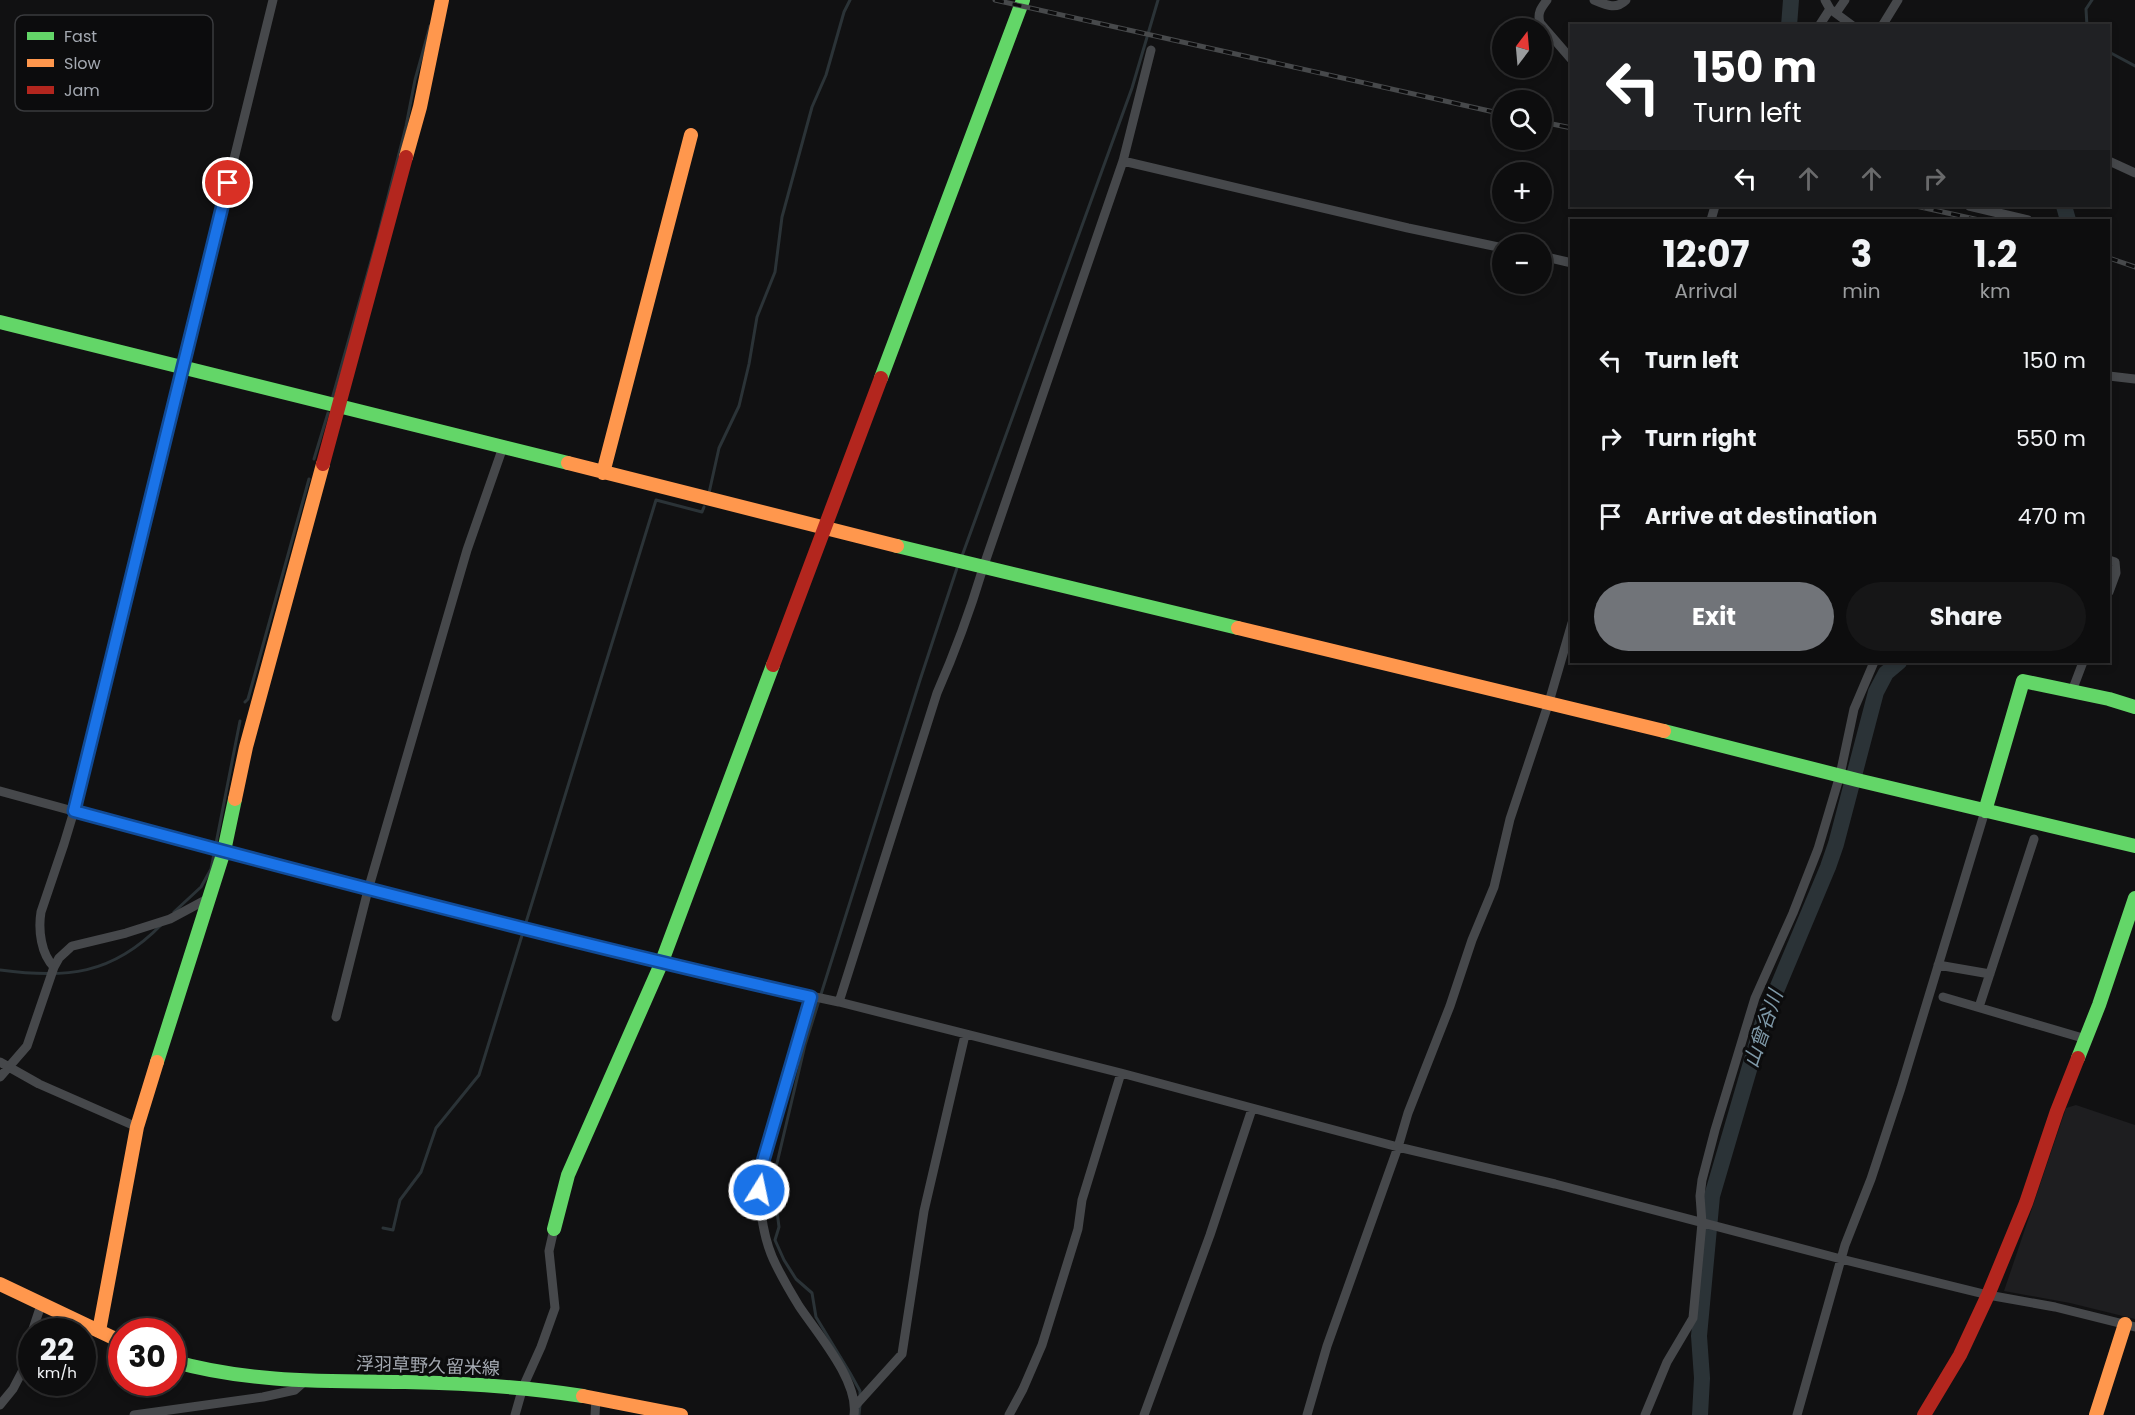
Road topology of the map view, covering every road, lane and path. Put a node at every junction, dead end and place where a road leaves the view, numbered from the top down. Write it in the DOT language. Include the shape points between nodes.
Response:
graph roads {
  1 [pos="273,0"];
  2 [pos="442,0"];
  3 [pos="1023,0"];
  4 [pos="1547,0"];
  5 [pos="1594,0"];
  6 [pos="1626,0"];
  7 [pos="1825,0"];
  8 [pos="1845,0"];
  9 [pos="1898,0"];
  10 [pos="1833,11"];
  11 [pos="1822,24"];
  12 [pos="1850,24"];
  13 [pos="1883,24"];
  14 [pos="1151,50"];
  15 [pos="1570,58"];
  16 [pos="691,135"];
  17 [pos="1123,161"];
  18 [pos="2110,161"];
  19 [pos="2135,173"];
  20 [pos="1973,207"];
  21 [pos="2024,219"];
  22 [pos="1492,246"];
  23 [pos="1552,258"];
  24 [pos="1570,263"];
  25 [pos="0,322"];
  26 [pos="182,367"];
  27 [pos="2110,376"];
  28 [pos="2135,379"];
  29 [pos="339,405"];
  30 [pos="503,447"];
  31 [pos="603,473"];
  32 [pos="825,529"];
  33 [pos="2110,560"];
  34 [pos="983,568"];
  35 [pos="2110,589"];
  36 [pos="1570,630"];
  37 [pos="1874,663"];
  38 [pos="2084,663"];
  39 [pos="2072,691"];
  40 [pos="1549,702"];
  41 [pos="2135,707"];
  42 [pos="1850,778"];
  43 [pos="0,791"];
  44 [pos="74,811"];
  45 [pos="1985,811"];
  46 [pos="2034,839"];
  47 [pos="2135,846"];
  48 [pos="218,850"];
  49 [pos="368,890"];
  50 [pos="210,897"];
  51 [pos="2135,898"];
  52 [pos="661,964"];
  53 [pos="1938,964"];
  54 [pos="52,972"];
  55 [pos="1990,974"];
  56 [pos="811,997"];
  57 [pos="1943,997"];
  58 [pos="839,1002"];
  59 [pos="1979,1007"];
  60 [pos="336,1017"];
  61 [pos="965,1035"];
  62 [pos="2086,1039"];
  63 [pos="4,1064"];
  64 [pos="1121,1073"];
  65 [pos="0,1077"];
  66 [pos="1252,1109"];
  67 [pos="137,1127"];
  68 [pos="1398,1147"];
  69 [pos="1707,1224"];
  70 [pos="554,1229"];
  71 [pos="1840,1259"];
  72 [pos="0,1284"];
  73 [pos="1988,1295"];
  74 [pos="41,1305"];
  75 [pos="37,1318"];
  76 [pos="2130,1325"];
  77 [pos="99,1331"];
  78 [pos="108,1335"];
  79 [pos="186,1365"];
  80 [pos="18,1379"];
  81 [pos="304,1382"];
  82 [pos="523,1388"];
  83 [pos="596,1399"];
  84 [pos="0,1405"];
  85 [pos="855,1410"];
  86 [pos="1926,1414"];
  87 [pos="134,1415"];
  88 [pos="516,1415"];
  89 [pos="595,1415"];
  90 [pos="681,1415"];
  91 [pos="1008,1415"];
  92 [pos="1144,1415"];
  93 [pos="1307,1415"];
  94 [pos="1645,1415"];
  95 [pos="1797,1415"];
  96 [pos="2096,1415"];
  1 -- 26 [label="street"];
  2 -- 29 [label="street" via="420,107"];
  3 -- 32 [label="street"];
  4 -- 15 [label="street" via="1540,9 1540,23"];
  5 -- 6 [label="street" via="1607,6"];
  7 -- 10 [label="street"];
  8 -- 10 [label="street"];
  9 -- 13 [label="street"];
  10 -- 11 [label="street"];
  10 -- 12 [label="street"];
  14 -- 17 [label="street"];
  16 -- 31 [label="street"];
  17 -- 22 [label="street"];
  17 -- 34 [label="street"];
  18 -- 19 [label="street"];
  20 -- 21 [label="street"];
  23 -- 24 [label="street"];
  25 -- 26 [label="street"];
  26 -- 29 [label="street"];
  26 -- 44 [label="street"];
  27 -- 28 [label="street"];
  29 -- 30 [label="street"];
  29 -- 48 [label="street"];
  30 -- 31 [label="street"];
  30 -- 49 [label="street" via="466,550"];
  31 -- 32 [label="street"];
  32 -- 34 [label="street"];
  32 -- 52 [label="street"];
  33 -- 35 [label="street" via="2115,562 2116,573"];
  34 -- 40 [label="street"];
  34 -- 58 [label="street" via="956,651 936,693"];
  36 -- 40 [label="street"];
  37 -- 42 [label="street" via="1854,710"];
  38 -- 39 [label="street"];
  39 -- 41 [label="street"];
  39 -- 45 [label="street" via="2023,681"];
  40 -- 42 [label="street"];
  40 -- 68 [label="street" via="1510,819 1494,887"];
  42 -- 45 [label="street"];
  42 -- 69 [label="street" via="1755,998 1702,1180 1700,1196"];
  43 -- 44 [label="street"];
  44 -- 48 [label="street"];
  44 -- 54 [label="street" via="39,922 45,959"];
  45 -- 47 [label="street"];
  45 -- 53 [label="street"];
  46 -- 55 [label="street"];
  48 -- 49 [label="street"];
  48 -- 50 [label="street"];
  49 -- 52 [label="street"];
  49 -- 60 [label="street"];
  50 -- 54 [label="street" via="170,919 72,946"];
  50 -- 67 [label="street"];
  51 -- 62 [label="street"];
  52 -- 56 [label="street"];
  52 -- 70 [label="street" via="568,1174"];
  53 -- 55 [label="street"];
  53 -- 71 [label="street" via="1871,1179"];
  54 -- 63 [label="street" via="27,1046"];
  55 -- 59 [label="street"];
  56 -- 58 [label="street"];
  56 -- 85 [label="street" via="759,1175 759,1204 775,1264 844,1374"];
  57 -- 59 [label="street"];
  58 -- 61 [label="street"];
  59 -- 62 [label="street"];
  61 -- 64 [label="street"];
  61 -- 85 [label="street" via="924,1211 902,1354"];
  62 -- 73 [label="street"];
  63 -- 65 [label="street"];
  63 -- 67 [label="street" via="39,1084"];
  64 -- 66 [label="street"];
  64 -- 91 [label="street" via="1042,1345"];
  66 -- 68 [label="street"];
  66 -- 92 [label="street"];
  67 -- 77 [label="street"];
  68 -- 69 [label="street"];
  68 -- 93 [label="street" via="1327,1346"];
  69 -- 71 [label="street"];
  69 -- 94 [label="street" via="1693,1318 1667,1362"];
  70 -- 82 [label="street" via="549,1251 555,1308"];
  71 -- 73 [label="street"];
  71 -- 95 [label="street"];
  72 -- 74 [label="street"];
  73 -- 76 [label="street"];
  73 -- 86 [label="street"];
  74 -- 75 [label="street"];
  74 -- 77 [label="street"];
  76 -- 96 [label="street"];
  77 -- 78 [label="street"];
  79 -- 81 [label="street, 浮羽草野久留米線" via="213,1372"];
  80 -- 84 [label="street"];
  81 -- 82 [label="street, 浮羽草野久留米線"];
  81 -- 87 [label="street" via="295,1390 263,1397"];
  82 -- 83 [label="street, 浮羽草野久留米線"];
  82 -- 88 [label="street"];
  83 -- 89 [label="street"];
  83 -- 90 [label="street, 浮羽草野久留米線"];
}
